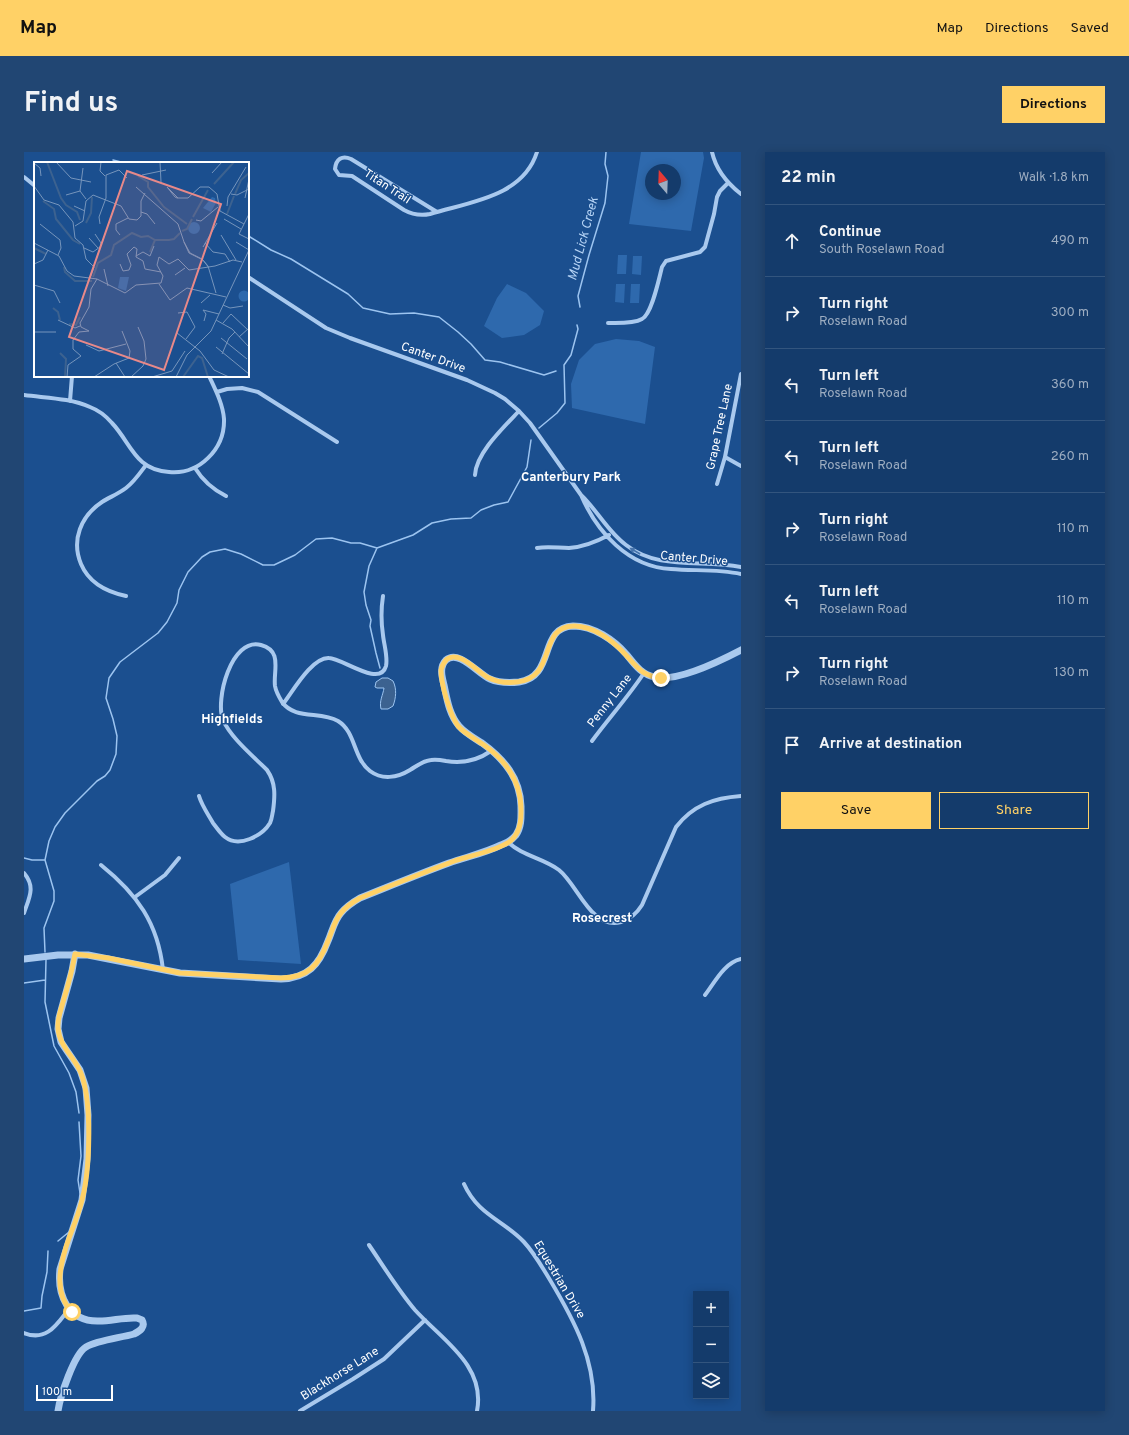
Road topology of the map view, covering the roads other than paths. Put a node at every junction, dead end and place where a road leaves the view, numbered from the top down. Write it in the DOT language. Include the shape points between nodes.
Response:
graph roads {
  1 [pos="537,152"];
  2 [pos="712,152"];
  3 [pos="24,178"];
  4 [pos="728,183"];
  5 [pos="34,185"];
  6 [pos="741,194"];
  7 [pos="437,212"];
  8 [pos="249,278"];
  9 [pos="608,323"];
  10 [pos="741,374"];
  11 [pos="72,377"];
  12 [pos="210,377"];
  13 [pos="217,392"];
  14 [pos="24,395"];
  15 [pos="70,401"];
  16 [pos="519,411"];
  17 [pos="337,442"];
  18 [pos="725,456"];
  19 [pos="146,465"];
  20 [pos="741,466"];
  21 [pos="194,468"];
  22 [pos="475,475"];
  23 [pos="717,484"];
  24 [pos="581,495"];
  25 [pos="226,496"];
  26 [pos="612,533"];
  27 [pos="607,536"];
  28 [pos="537,548"];
  29 [pos="741,567"];
  30 [pos="741,574"];
  31 [pos="126,596"];
  32 [pos="383,596"];
  33 [pos="741,650"];
  34 [pos="644,673"];
  35 [pos="283,704"];
  36 [pos="592,741"];
  37 [pos="491,751"];
  38 [pos="200,796"];
  39 [pos="741,796"];
  40 [pos="508,842"];
  41 [pos="179,858"];
  42 [pos="101,865"];
  43 [pos="24,873"];
  44 [pos="135,897"];
  45 [pos="24,914"];
  46 [pos="75,954"];
  47 [pos="741,959"];
  48 [pos="24,960"];
  49 [pos="163,970"];
  50 [pos="705,995"];
  51 [pos="464,1184"];
  52 [pos="369,1245"];
  53 [pos="69,1309"];
  54 [pos="425,1320"];
  55 [pos="24,1333"];
  56 [pos="58,1411"];
  57 [pos="300,1411"];
  58 [pos="477,1411"];
  59 [pos="593,1411"];
  1 -- 7 [label="street, Titan Trail" via="525,174 506,190"];
  2 -- 4 [label="street" via="719,172"];
  3 -- 5 [label="street"];
  4 -- 6 [label="street"];
  4 -- 9 [label="street" via="717,197 705,247 700,252 666,261 646,316 631,322"];
  7 -- 7 [label="street, Titan Trail" via="346,156 335,163 339,175 352,176 404,210 416,215"];
  8 -- 16 [label="street, Canter Drive" via="326,328 481,386 505,399"];
  10 -- 18 [label="street, Grape Tree Lane"];
  11 -- 15 [label="street"];
  12 -- 13 [label="street"];
  13 -- 17 [label="street" via="242,388 258,392"];
  13 -- 21 [label="street" via="224,417 221,436 210,455"];
  14 -- 15 [label="street"];
  15 -- 19 [label="street" via="90,407 105,416 117,428 133,453"];
  16 -- 22 [label="street" via="482,454"];
  16 -- 24 [label="street, Canter Drive"];
  18 -- 20 [label="street"];
  18 -- 23 [label="street, Grape Tree Lane"];
  19 -- 21 [label="street" via="169,472"];
  19 -- 31 [label="street" via="127,488 102,502 89,513 82,522 78,534 78,551 86,573 100,587"];
  21 -- 25 [label="street" via="209,486"];
  24 -- 26 [label="street, Canter Drive"];
  24 -- 27 [label="street, Canter Drive" via="588,510"];
  26 -- 27 [label="street"];
  29 -- 26 [label="street, Canter Drive, one-way" via="654,560 634,551"];
  27 -- 28 [label="street" via="580,547"];
  27 -- 30 [label="street, Canter Drive" via="633,558 658,567"];
  32 -- 35 [label="street" via="382,619 386,664 382,672 366,673 339,660 323,658 307,673"];
  33 -- 34 [label="street" via="713,664 679,676 655,678"];
  34 -- 36 [label="street, Penny Lane" via="630,695"];
  34 -- 37 [label="street" via="608,638 589,629 574,626 564,628 555,635 538,673 525,681 496,681 458,657 450,658 444,663 441,671 450,712 460,727"];
  35 -- 37 [label="street" via="292,712 329,718 343,725 351,736 362,762 371,771 384,777 398,776 424,761 472,760"];
  35 -- 38 [label="street" via="276,691 276,664 272,653 265,646 256,644 245,647 232,660 220,710 229,730 267,770 273,782 275,796 272,818 266,829 248,839 231,840 217,828 204,808"];
  37 -- 40 [label="street" via="513,774 521,803 521,824"];
  39 -- 40 [label="street" via="704,804 683,819 676,827 642,905 629,919 618,922 608,922 596,916 561,872 517,850"];
  40 -- 49 [label="street" via="353,902 340,914 319,959 307,972 297,977 180,973"];
  41 -- 44 [label="street" via="165,875"];
  42 -- 44 [label="street" via="120,880"];
  43 -- 45 [label="street" via="30,882 31,891"];
  44 -- 49 [label="street" via="154,933 162,956"];
  46 -- 48 [label="street"];
  46 -- 49 [label="street"];
  46 -- 53 [label="street" via="58,1029 61,1042 76,1063 82,1077 87,1100 88,1140 82,1200 60,1269 60,1288"];
  47 -- 50 [label="street" via="725,968"];
  51 -- 59 [label="street, Equestrian Drive" via="483,1211 531,1250 567,1308 578,1331 592,1376"];
  52 -- 54 [label="street" via="407,1300"];
  53 -- 55 [label="street" via="50,1331 33,1336"];
  53 -- 56 [label="street" via="77,1315 95,1321 137,1318 142,1320 143,1326 134,1334 92,1344 80,1352 64,1389"];
  54 -- 57 [label="street, Blackhorse Lane" via="384,1359"];
  54 -- 58 [label="street" via="459,1354 471,1372 478,1389"];
}
